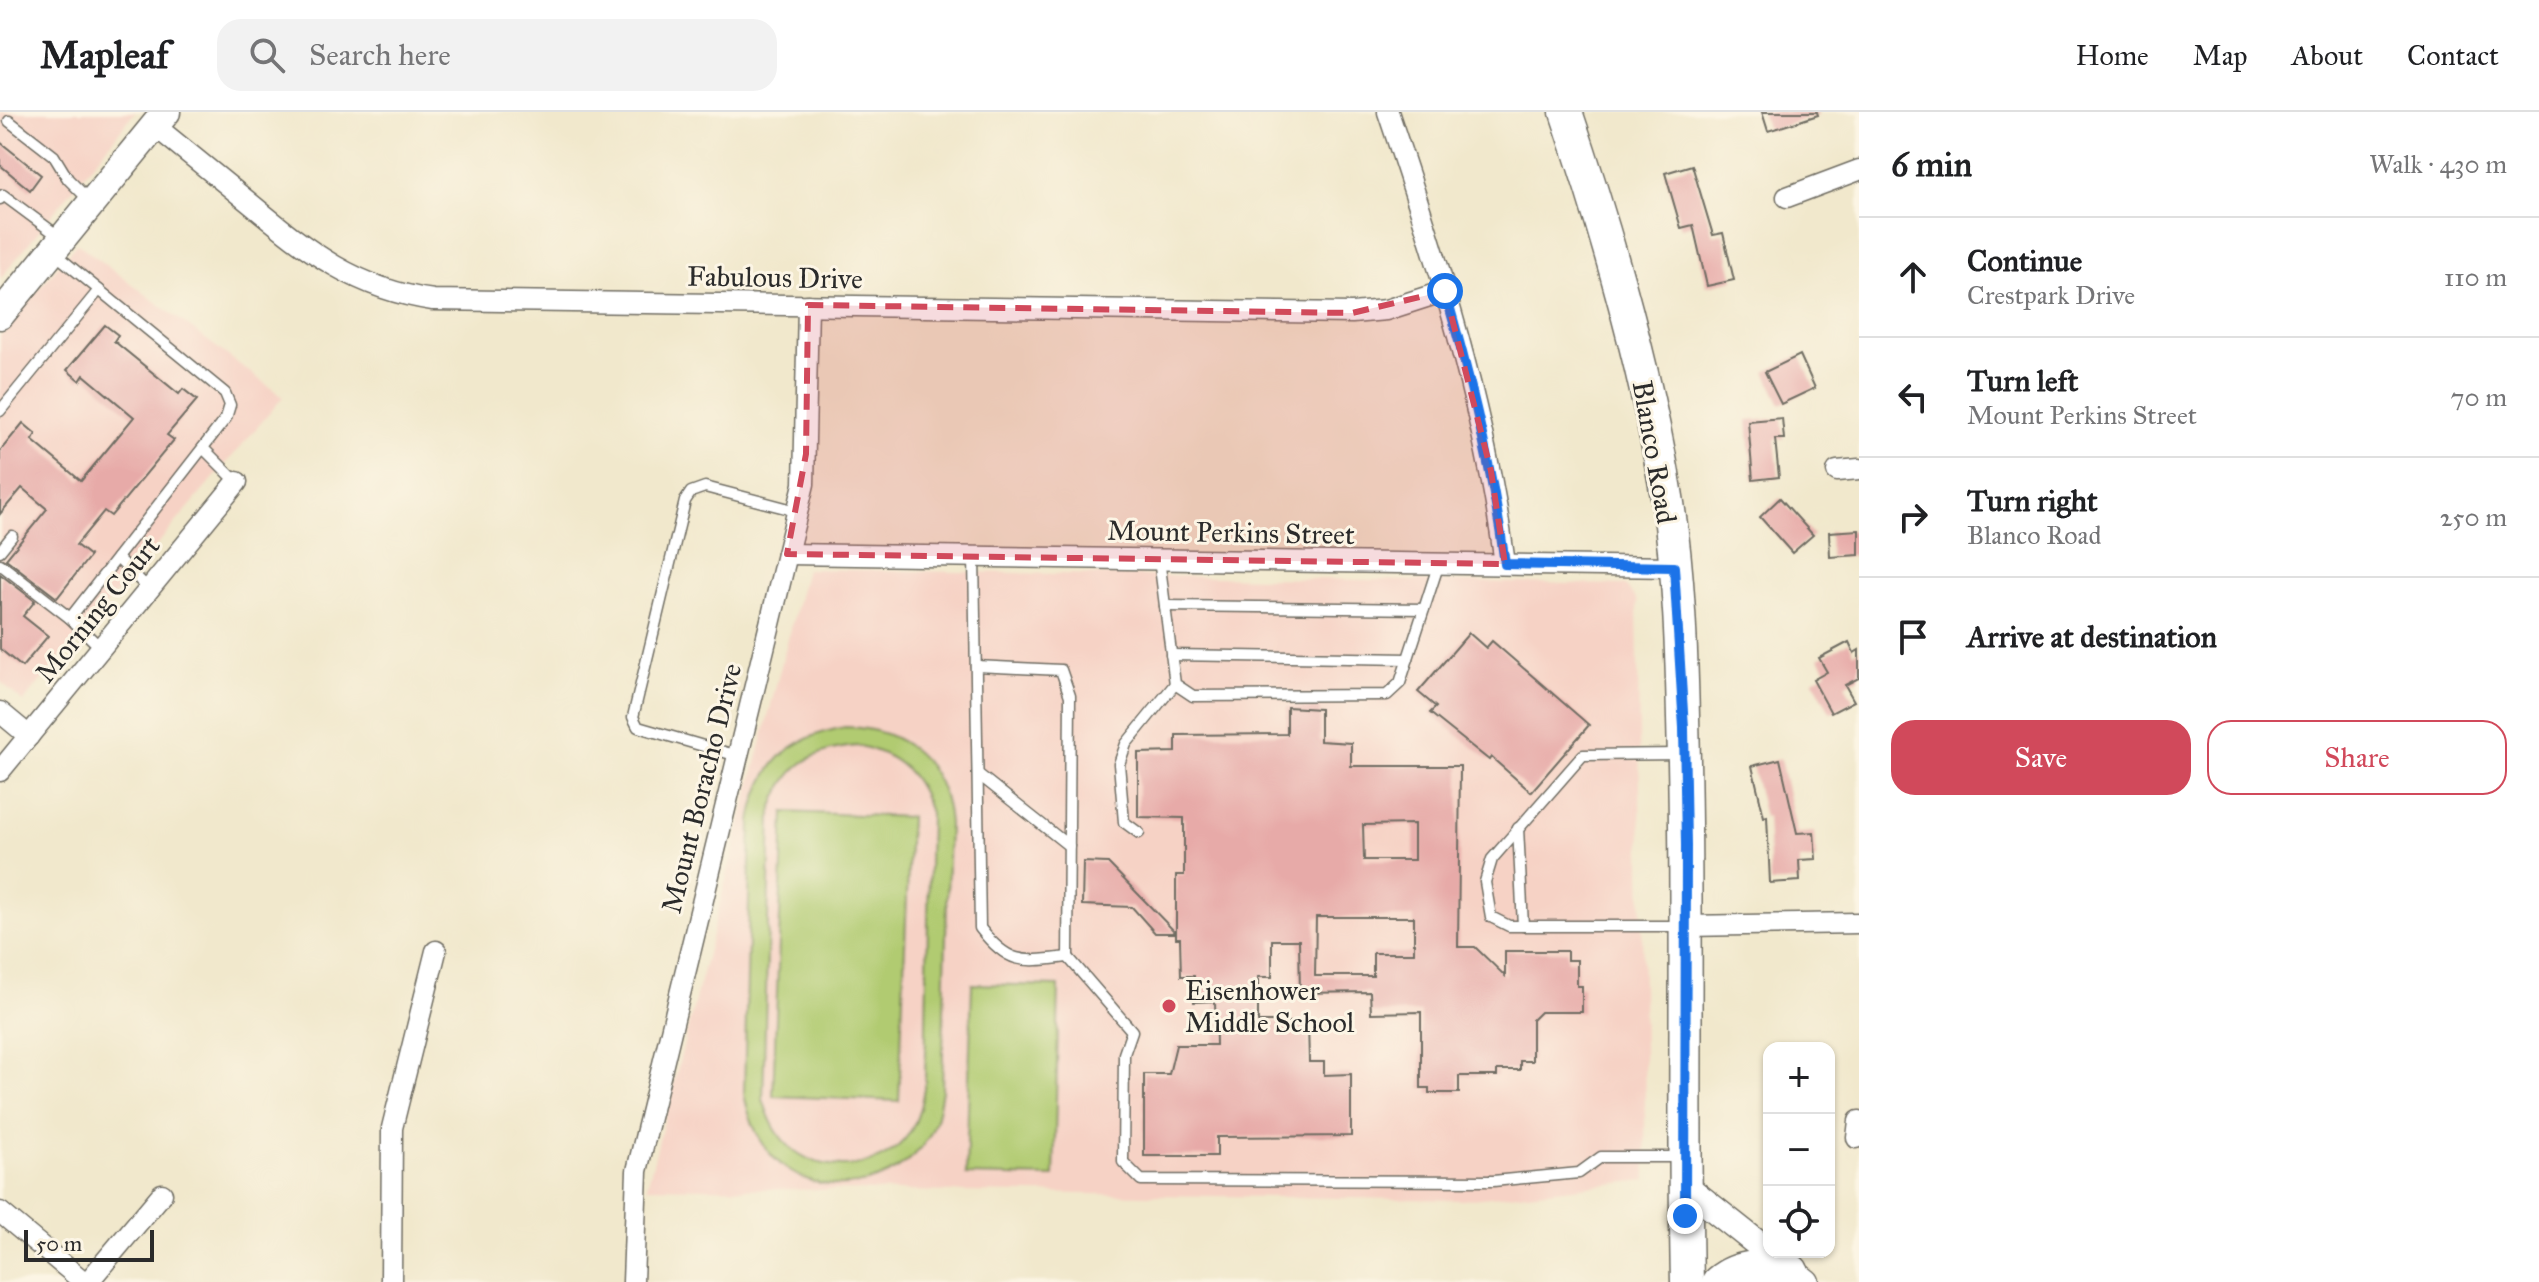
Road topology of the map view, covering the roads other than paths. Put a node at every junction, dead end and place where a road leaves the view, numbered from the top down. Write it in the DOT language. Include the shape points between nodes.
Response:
graph roads {
  1 [pos="1388,112"];
  2 [pos="1566,112"];
  3 [pos="156,119"];
  4 [pos="9,121"];
  5 [pos="1859,170"];
  6 [pos="1,195"];
  7 [pos="1787,197"];
  8 [pos="92,203"];
  9 [pos="57,245"];
  10 [pos="99,290"];
  11 [pos="1445,291"];
  12 [pos="808,305"];
  13 [pos="0,315"];
  14 [pos="0,411"];
  15 [pos="203,448"];
  16 [pos="1859,469"];
  17 [pos="1837,471"];
  18 [pos="237,482"];
  19 [pos="797,511"];
  20 [pos="12,536"];
  21 [pos="0,551"];
  22 [pos="787,554"];
  23 [pos="974,556"];
  24 [pos="117,558"];
  25 [pos="1159,559"];
  26 [pos="1439,563"];
  27 [pos="0,564"];
  28 [pos="1505,564"];
  29 [pos="1674,567"];
  30 [pos="149,589"];
  31 [pos="1165,606"];
  32 [pos="1424,609"];
  33 [pos="70,618"];
  34 [pos="101,648"];
  35 [pos="1171,655"];
  36 [pos="1408,659"];
  37 [pos="976,666"];
  38 [pos="1175,684"];
  39 [pos="0,712"];
  40 [pos="29,736"];
  41 [pos="1684,754"];
  42 [pos="738,756"];
  43 [pos="0,771"];
  44 [pos="978,774"];
  45 [pos="1518,828"];
  46 [pos="1139,833"];
  47 [pos="1069,846"];
  48 [pos="1859,923"];
  49 [pos="1523,926"];
  50 [pos="1686,926"];
  51 [pos="436,951"];
  52 [pos="1068,957"];
  53 [pos="1685,1172"];
  54 [pos="162,1194"];
  55 [pos="0,1212"];
  56 [pos="1799,1276"];
  57 [pos="86,1282"];
  58 [pos="391,1282"];
  59 [pos="633,1282"];
  60 [pos="1687,1282"];
  61 [pos="1718,1282"];
  1 -- 11 [label="street"];
  2 -- 29 [label="main road, Blanco Road" via="1595,197 1640,367 1665,487"];
  3 -- 8 [label="main road"];
  3 -- 12 [label="street, Fabulous Drive" via="304,248 389,292 433,300"];
  4 -- 8 [label="lane" via="54,156"];
  5 -- 7 [label="street"];
  6 -- 9 [label="lane"];
  8 -- 9 [label="main road"];
  9 -- 10 [label="lane"];
  9 -- 13 [label="main road"];
  10 -- 14 [label="lane"];
  10 -- 15 [label="lane" via="225,393 230,405 226,418"];
  11 -- 12 [label="street, Fabulous Drive" via="1386,310 1352,313"];
  11 -- 28 [label="street" via="1486,444"];
  12 -- 19 [label="street, Mount Boracho Drive" via="806,454"];
  15 -- 18 [label="lane"];
  15 -- 24 [label="lane"];
  16 -- 17 [label="street"];
  18 -- 30 [label="street, Morning Court"];
  19 -- 22 [label="street, Mount Boracho Drive"];
  19 -- 42 [label="lane" via="705,487 685,501 633,717 646,731"];
  20 -- 21 [label="lane"];
  22 -- 23 [label="street, Mount Perkins Street"];
  22 -- 42 [label="street, Mount Boracho Drive"];
  23 -- 25 [label="street, Mount Perkins Street"];
  23 -- 37 [label="lane"];
  24 -- 30 [label="lane"];
  24 -- 33 [label="lane"];
  25 -- 26 [label="street, Mount Perkins Street"];
  25 -- 31 [label="lane"];
  26 -- 28 [label="street, Mount Perkins Street"];
  26 -- 32 [label="lane"];
  27 -- 33 [label="lane"];
  28 -- 29 [label="street, Mount Perkins Street"];
  29 -- 41 [label="main road, Blanco Road"];
  30 -- 34 [label="street, Morning Court"];
  31 -- 32 [label="lane"];
  31 -- 35 [label="lane"];
  32 -- 36 [label="lane"];
  33 -- 34 [label="lane"];
  34 -- 40 [label="street, Morning Court"];
  35 -- 36 [label="lane"];
  35 -- 38 [label="lane"];
  36 -- 38 [label="lane" via="1400,683 1387,695 1193,696"];
  37 -- 44 [label="lane"];
  37 -- 47 [label="lane" via="1061,670 1070,696"];
  38 -- 46 [label="lane" via="1126,744 1119,764 1124,822"];
  39 -- 40 [label="street"];
  40 -- 43 [label="street, Morning Court"];
  41 -- 45 [label="lane" via="1583,755"];
  41 -- 50 [label="main road, Blanco Road"];
  42 -- 59 [label="street, Mount Boracho Drive" via="637,1171"];
  44 -- 47 [label="lane"];
  44 -- 52 [label="lane" via="980,928 996,949 1012,957"];
  45 -- 49 [label="lane"];
  45 -- 49 [label="lane" via="1492,859 1485,882 1491,917"];
  47 -- 52 [label="lane"];
  48 -- 50 [label="street"];
  49 -- 50 [label="lane"];
  50 -- 53 [label="main road, Blanco Road"];
  51 -- 58 [label="street" via="392,1128"];
  52 -- 53 [label="lane" via="1132,1031 1124,1054 1123,1162 1141,1180 1493,1181 1579,1173 1601,1157"];
  53 -- 56 [label="street"];
  53 -- 60 [label="main road, Blanco Road"];
  54 -- 57 [label="street"];
  55 -- 57 [label="street"];
  56 -- 61 [label="main road" via="1753,1267 1730,1272"];
}
